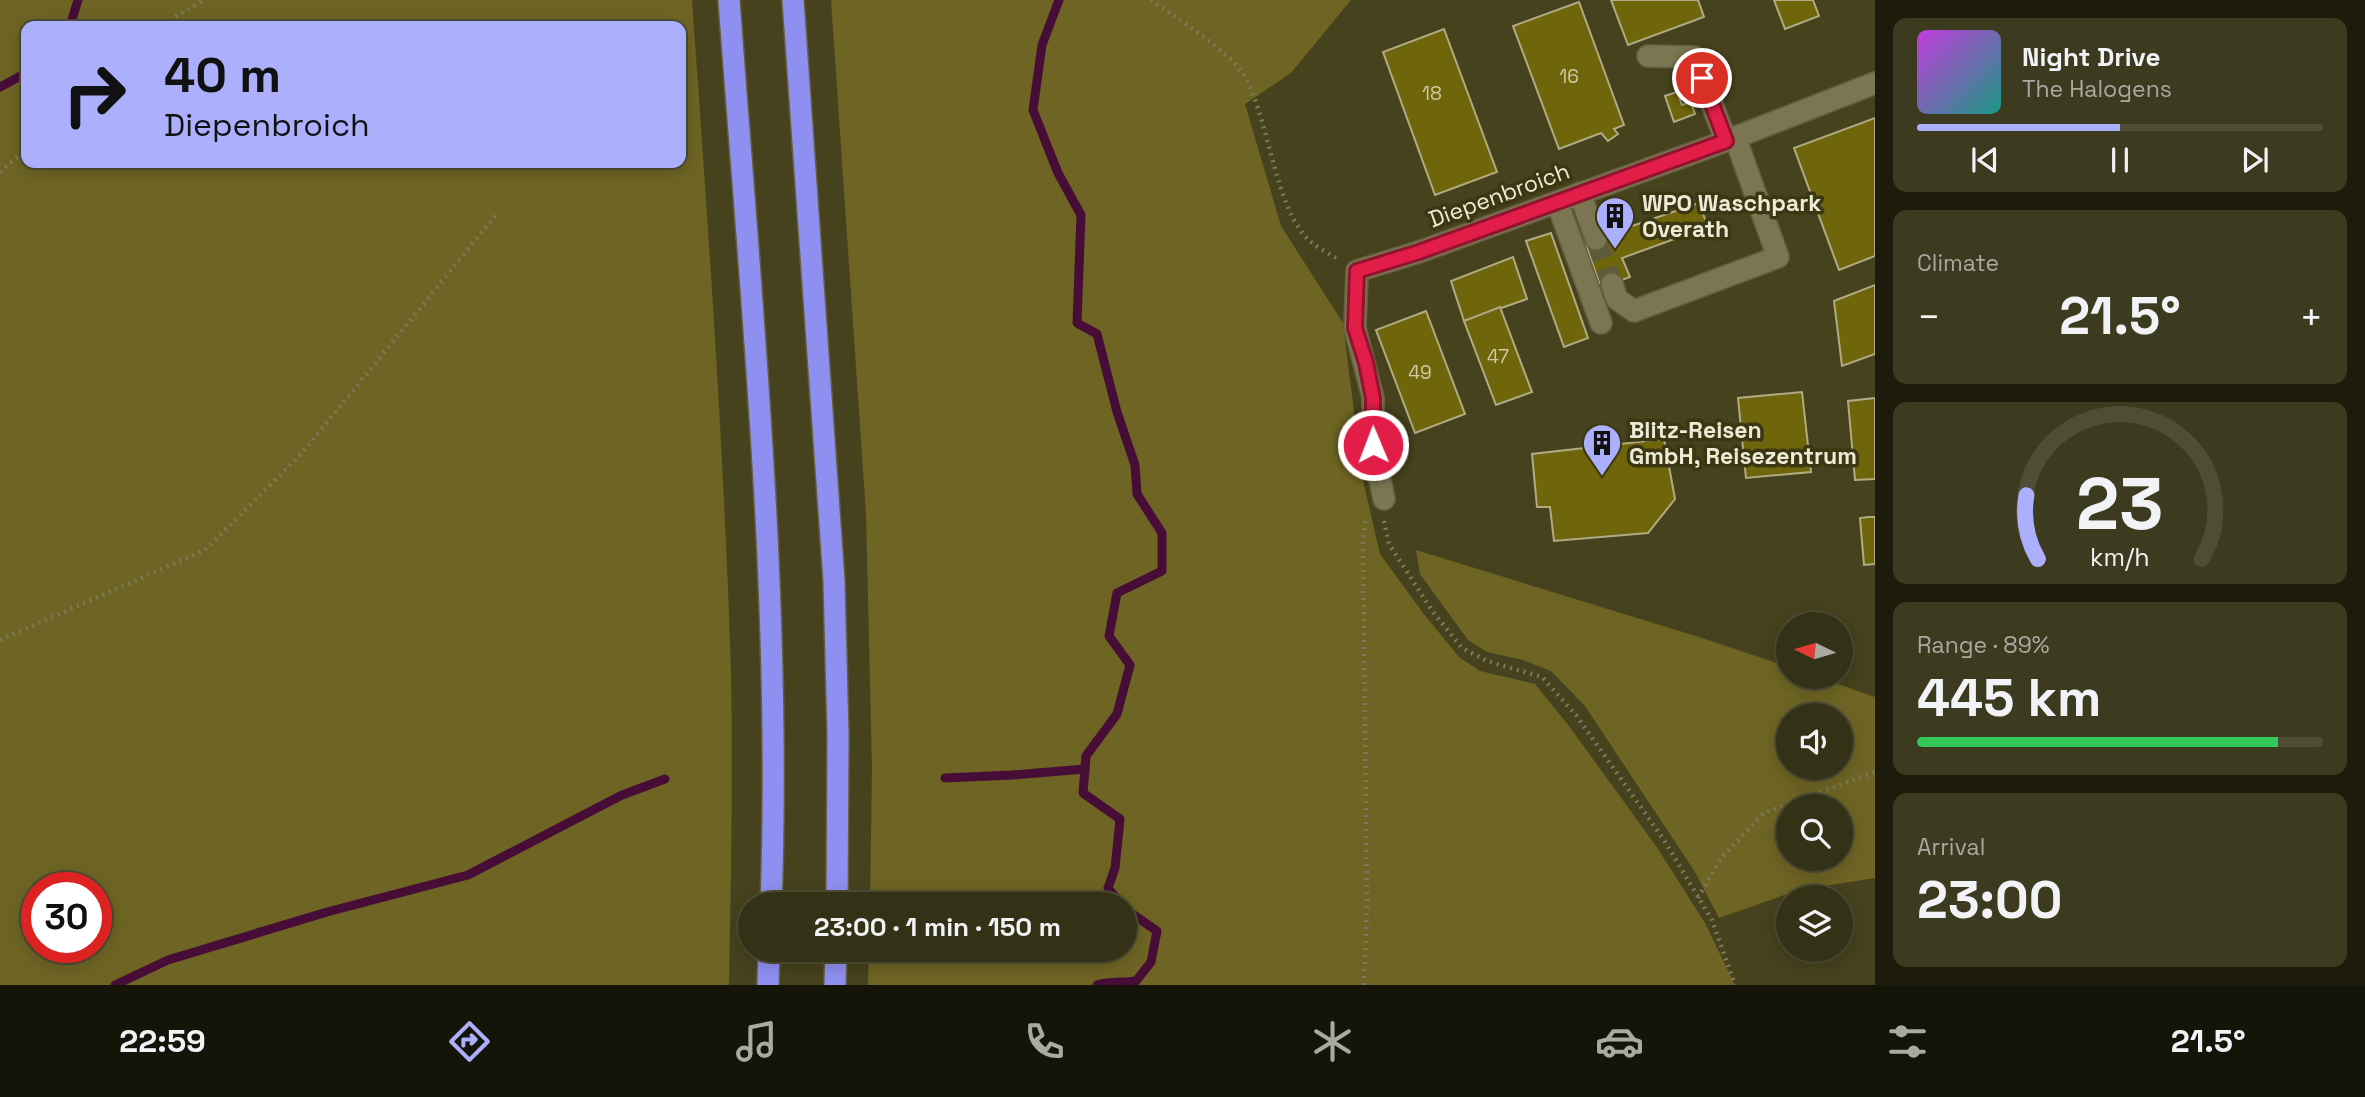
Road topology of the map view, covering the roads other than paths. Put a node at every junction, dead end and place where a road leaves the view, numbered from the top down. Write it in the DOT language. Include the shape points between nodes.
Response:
graph roads {
  1 [pos="729,0"];
  2 [pos="793,0"];
  3 [pos="1648,56"];
  4 [pos="1875,83"];
  5 [pos="1731,139"];
  6 [pos="1580,194"];
  7 [pos="1557,202"];
  8 [pos="1596,239"];
  9 [pos="1612,284"];
  10 [pos="1601,323"];
  11 [pos="1384,499"];
  12 [pos="772,892"];
  13 [pos="837,892"];
  14 [pos="769,962"];
  15 [pos="836,962"];
  16 [pos="768,985"];
  17 [pos="835,985"];
  1 -- 12 [label="highway" via="769,552"];
  2 -- 13 [label="highway" via="834,581"];
  3 -- 5 [label="street" via="1694,57"];
  4 -- 5 [label="street, Diepenbroich"];
  5 -- 6 [label="street, Diepenbroich"];
  5 -- 9 [label="street" via="1778,257 1634,311 1617,299"];
  6 -- 7 [label="street, Diepenbroich"];
  6 -- 8 [label="street"];
  7 -- 10 [label="street"];
  7 -- 11 [label="street, Diepenbroich" via="1357,271 1355,328 1373,398 1373,445"];
  14 -- 16 [label="highway"];
  15 -- 17 [label="highway"];
}
